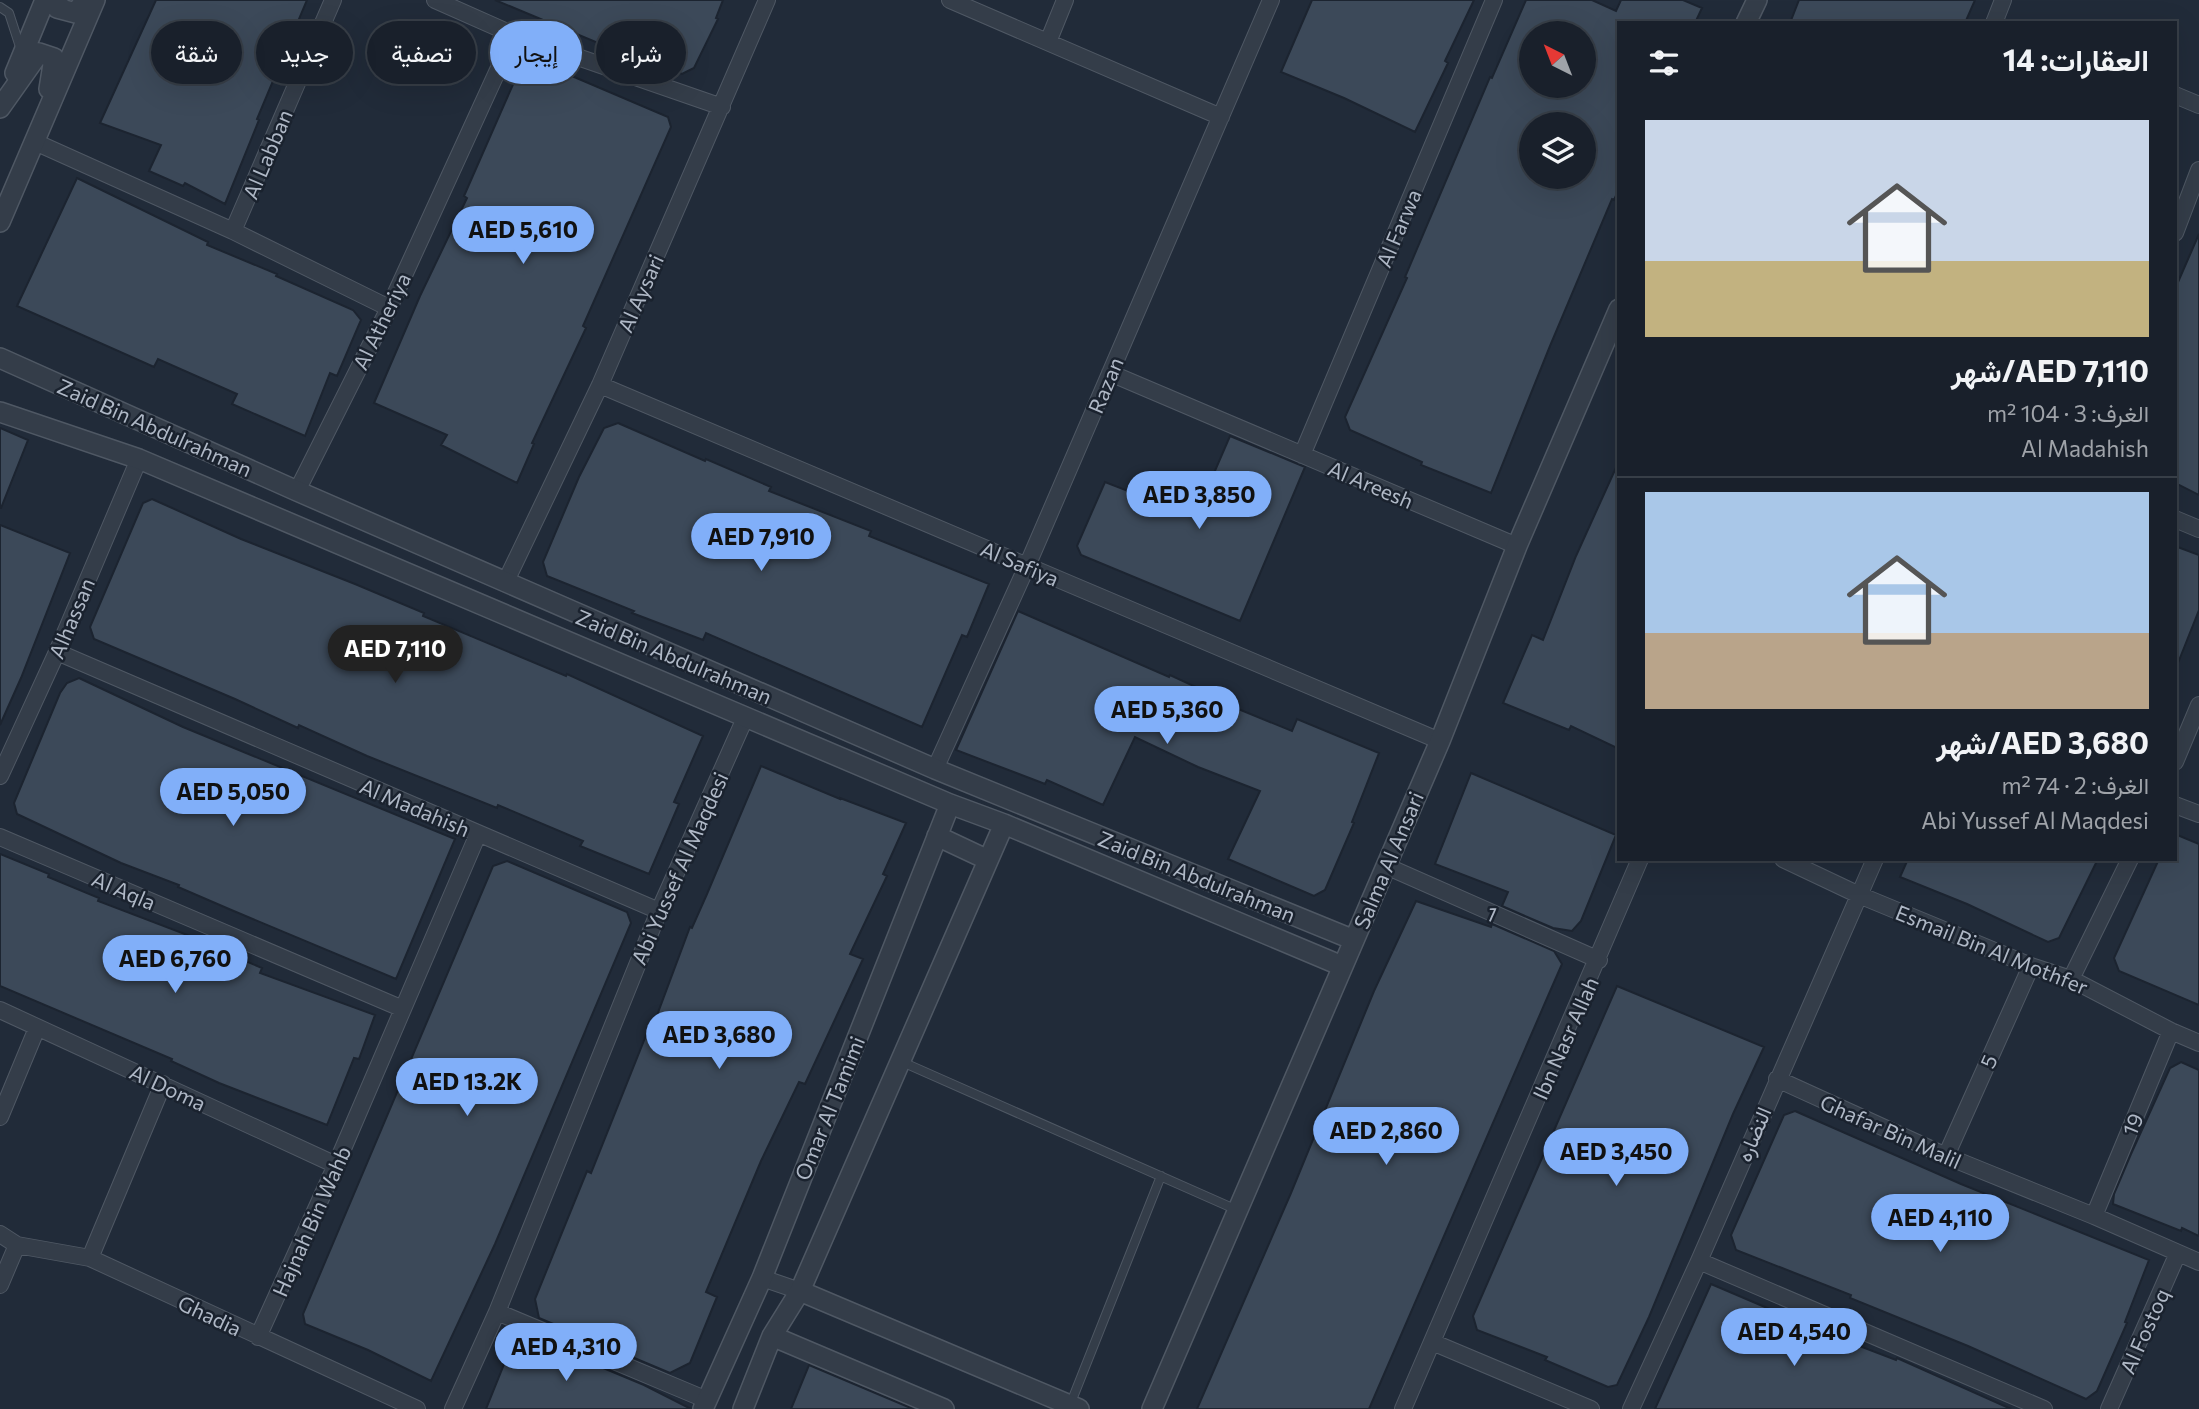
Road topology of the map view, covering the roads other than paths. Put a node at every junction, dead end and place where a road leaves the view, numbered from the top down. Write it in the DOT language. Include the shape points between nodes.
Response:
graph roads {
  1 [pos="45,0"];
  2 [pos="58,0"];
  3 [pos="85,0"];
  4 [pos="95,0"];
  5 [pos="333,0"];
  6 [pos="435,0"];
  7 [pos="767,0"];
  8 [pos="950,0"];
  9 [pos="1065,0"];
  10 [pos="1271,0"];
  11 [pos="1494,0"];
  12 [pos="1757,0"];
  13 [pos="2003,0"];
  14 [pos="0,7"];
  15 [pos="1747,21"];
  16 [pos="1996,21"];
  17 [pos="490,24"];
  18 [pos="1048,42"];
  19 [pos="23,54"];
  20 [pos="582,59"];
  21 [pos="492,84"];
  22 [pos="2177,96"];
  23 [pos="2199,105"];
  24 [pos="0,107"];
  25 [pos="722,107"];
  26 [pos="1221,117"];
  27 [pos="44,121"];
  28 [pos="35,142"];
  29 [pos="2199,170"];
  30 [pos="0,222"];
  31 [pos="2177,228"];
  32 [pos="233,230"];
  33 [pos="389,308"];
  34 [pos="1617,314"];
  35 [pos="0,358"];
  36 [pos="1110,373"];
  37 [pos="600,385"];
  38 [pos="0,412"];
  39 [pos="1302,455"];
  40 [pos="139,459"];
  41 [pos="297,491"];
  42 [pos="2177,520"];
  43 [pos="2199,529"];
  44 [pos="1517,546"];
  45 [pos="1027,566"];
  46 [pos="505,583"];
  47 [pos="57,652"];
  48 [pos="2199,705"];
  49 [pos="746,716"];
  50 [pos="1440,741"];
  51 [pos="2177,757"];
  52 [pos="934,769"];
  53 [pos="0,776"];
  54 [pos="950,804"];
  55 [pos="2177,806"];
  56 [pos="2199,814"];
  57 [pos="1004,824"];
  58 [pos="478,834"];
  59 [pos="937,836"];
  60 [pos="0,837"];
  61 [pos="988,860"];
  62 [pos="1639,861"];
  63 [pos="1787,861"];
  64 [pos="1874,861"];
  65 [pos="2129,861"];
  66 [pos="1386,866"];
  67 [pos="1859,895"];
  68 [pos="659,911"];
  69 [pos="1354,940"];
  70 [pos="1599,960"];
  71 [pos="1342,966"];
  72 [pos="2031,966"];
  73 [pos="2071,979"];
  74 [pos="403,1009"];
  75 [pos="0,1010"];
  76 [pos="37,1028"];
  77 [pos="2171,1031"];
  78 [pos="2199,1043"];
  79 [pos="901,1061"];
  80 [pos="1777,1079"];
  81 [pos="163,1084"];
  82 [pos="0,1117"];
  83 [pos="1946,1156"];
  84 [pos="336,1165"];
  85 [pos="1161,1176"];
  86 [pos="1237,1210"];
  87 [pos="2094,1216"];
  88 [pos="0,1234"];
  89 [pos="18,1245"];
  90 [pos="2178,1253"];
  91 [pos="90,1258"];
  92 [pos="1699,1261"];
  93 [pos="2199,1262"];
  94 [pos="761,1278"];
  95 [pos="0,1285"];
  96 [pos="800,1291"];
  97 [pos="497,1312"];
  98 [pos="772,1336"];
  99 [pos="258,1337"];
  100 [pos="1432,1342"];
  101 [pos="705,1405"];
  102 [pos="1074,1407"];
  103 [pos="418,1409"];
  104 [pos="453,1409"];
  105 [pos="743,1409"];
  106 [pos="944,1409"];
  107 [pos="1152,1409"];
  108 [pos="1403,1409"];
  109 [pos="1591,1409"];
  110 [pos="1631,1409"];
  111 [pos="2044,1409"];
  112 [pos="2109,1409"];
  1 -- 19 [label="street"];
  2 -- 3 [label="street" via="57,8 76,13"];
  4 -- 27 [label="street"];
  5 -- 32 [label="street, Al Labban"];
  6 -- 17 [label="street"];
  7 -- 25 [label="street, Al Aysari"];
  8 -- 18 [label="street"];
  9 -- 18 [label="street"];
  10 -- 26 [label="street, Razan"];
  11 -- 39 [label="street, Al Farwa"];
  12 -- 15 [label="street"];
  13 -- 16 [label="street"];
  14 -- 19 [label="lane" via="9,13"];
  18 -- 26 [label="street"];
  19 -- 24 [label="street"];
  20 -- 25 [label="street"];
  21 -- 33 [label="street, Al Atheriya"];
  22 -- 23 [label="street"];
  24 -- 27 [label="street" via="39,53 54,58"];
  25 -- 37 [label="street, Al Aysari"];
  26 -- 36 [label="street, Razan"];
  27 -- 28 [label="street"];
  28 -- 30 [label="street"];
  28 -- 32 [label="street"];
  29 -- 31 [label="street"];
  32 -- 33 [label="street"];
  33 -- 41 [label="street, Al Atheriya"];
  34 -- 44 [label="street, Salma Al Ansari"];
  35 -- 41 [label="street, Zaid Bin Abdulrahman"];
  36 -- 39 [label="street, Al Areesh"];
  36 -- 45 [label="street, Razan"];
  37 -- 45 [label="street, Al Safiya"];
  37 -- 46 [label="street, Al Aysari"];
  38 -- 40 [label="street, Zaid Bin Abdulrahman"];
  39 -- 44 [label="street, Al Areesh"];
  40 -- 47 [label="street, Alhassan"];
  40 -- 49 [label="street, Zaid Bin Abdulrahman"];
  41 -- 46 [label="street, Zaid Bin Abdulrahman"];
  42 -- 43 [label="street"];
  44 -- 50 [label="street, Salma Al Ansari"];
  45 -- 50 [label="street, Al Safiya"];
  45 -- 52 [label="street, Razan"];
  46 -- 52 [label="street, Zaid Bin Abdulrahman"];
  47 -- 53 [label="street, Alhassan"];
  47 -- 58 [label="street, Al Madahish"];
  48 -- 51 [label="street"];
  49 -- 54 [label="street, Zaid Bin Abdulrahman"];
  49 -- 68 [label="street, Abi Yussef Al Maqdesi"];
  50 -- 66 [label="street, Salma Al Ansari"];
  52 -- 69 [label="street, Zaid Bin Abdulrahman"];
  54 -- 57 [label="street, Zaid Bin Abdulrahman"];
  54 -- 59 [label="street, Omar Al Tamimi"];
  55 -- 56 [label="street"];
  57 -- 61 [label="street"];
  57 -- 71 [label="street, Zaid Bin Abdulrahman"];
  58 -- 68 [label="street, Al Madahish"];
  58 -- 74 [label="street, Hajnah Bin Wahb"];
  59 -- 61 [label="street"];
  59 -- 94 [label="street, Omar Al Tamimi"];
  60 -- 74 [label="street, Al Aqla"];
  61 -- 79 [label="street"];
  62 -- 70 [label="street, Ibn Nasr Allah"];
  63 -- 67 [label="street, Esmail Bin Al Mothfer"];
  64 -- 67 [label="street, النضاره"];
  65 -- 73 [label="street"];
  66 -- 69 [label="street, Salma Al Ansari"];
  66 -- 70 [label="street, 1"];
  67 -- 72 [label="street, Esmail Bin Al Mothfer"];
  67 -- 80 [label="street, النضاره"];
  68 -- 97 [label="street, Abi Yussef Al Maqdesi"];
  69 -- 71 [label="street, Salma Al Ansari"];
  70 -- 100 [label="street, Ibn Nasr Allah"];
  71 -- 86 [label="street, Salma Al Ansari"];
  72 -- 73 [label="street, Esmail Bin Al Mothfer"];
  72 -- 83 [label="street, 5"];
  73 -- 77 [label="street, Esmail Bin Al Mothfer"];
  74 -- 84 [label="street, Hajnah Bin Wahb"];
  75 -- 76 [label="street, Al Doma"];
  76 -- 81 [label="street, Al Doma"];
  76 -- 82 [label="street"];
  77 -- 78 [label="street, Esmail Bin Al Mothfer"];
  77 -- 87 [label="street, 19"];
  79 -- 85 [label="lane"];
  79 -- 96 [label="street"];
  80 -- 83 [label="street, Ghafar Bin Malil"];
  80 -- 92 [label="street, النضاره"];
  81 -- 84 [label="street, Al Doma"];
  81 -- 91 [label="street"];
  83 -- 87 [label="street, Ghafar Bin Malil"];
  84 -- 99 [label="street, Hajnah Bin Wahb"];
  85 -- 86 [label="lane"];
  85 -- 102 [label="lane"];
  86 -- 107 [label="street, Salma Al Ansari"];
  87 -- 90 [label="street, Ghafar Bin Malil"];
  88 -- 89 [label="street, Ghadia"];
  89 -- 91 [label="street, Ghadia"];
  89 -- 95 [label="street"];
  90 -- 93 [label="street, Ghafar Bin Malil"];
  90 -- 112 [label="street, Al Fostoq"];
  91 -- 99 [label="street, Ghadia"];
  92 -- 110 [label="street, النضاره"];
  92 -- 111 [label="street"];
  94 -- 96 [label="street"];
  94 -- 101 [label="street, Omar Al Tamimi"];
  96 -- 98 [label="street"];
  96 -- 102 [label="street"];
  97 -- 101 [label="street"];
  97 -- 104 [label="street, Abi Yussef Al Maqdesi"];
  98 -- 105 [label="street"];
  98 -- 106 [label="street"];
  99 -- 103 [label="street, Ghadia"];
  100 -- 108 [label="street, Ibn Nasr Allah"];
  100 -- 109 [label="street"];
}
